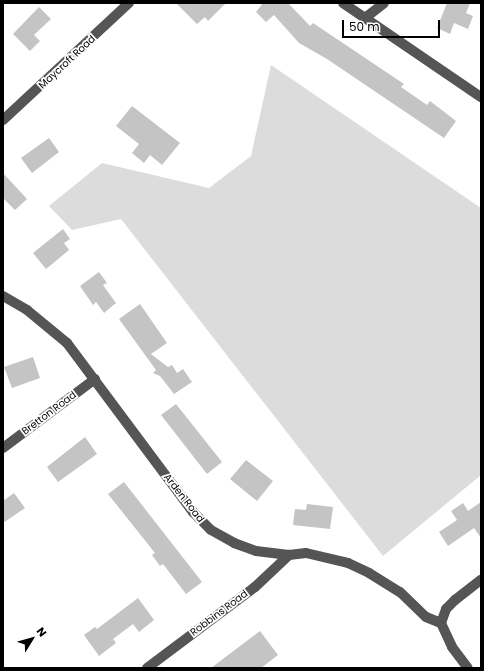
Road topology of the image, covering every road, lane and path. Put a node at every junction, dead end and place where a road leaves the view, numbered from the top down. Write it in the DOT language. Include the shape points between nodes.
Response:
graph roads {
  1 [pos="129,3"];
  2 [pos="343,3"];
  3 [pos="384,3"];
  4 [pos="365,18"];
  5 [pos="481,97"];
  6 [pos="3,120"];
  7 [pos="3,296"];
  8 [pos="95,379"];
  9 [pos="3,448"];
  10 [pos="289,555"];
  11 [pos="481,580"];
  12 [pos="441,623"];
  13 [pos="147,668"];
  14 [pos="468,668"];
  1 -- 6 [label="street, Maycroft Road"];
  2 -- 4 [label="street"];
  3 -- 4 [label="street"];
  4 -- 5 [label="street"];
  7 -- 8 [label="street, Arden Road" via="27,310 67,343"];
  8 -- 9 [label="street, Bretton Road"];
  8 -- 10 [label="street, Arden Road" via="193,512 211,530 234,543 256,551"];
  10 -- 12 [label="street, Arden Road" via="306,553 369,572 400,592 426,617"];
  10 -- 13 [label="street, Robbins Road" via="255,587"];
  11 -- 12 [label="street" via="454,600 446,609"];
  12 -- 14 [label="street" via="452,646"];
}
